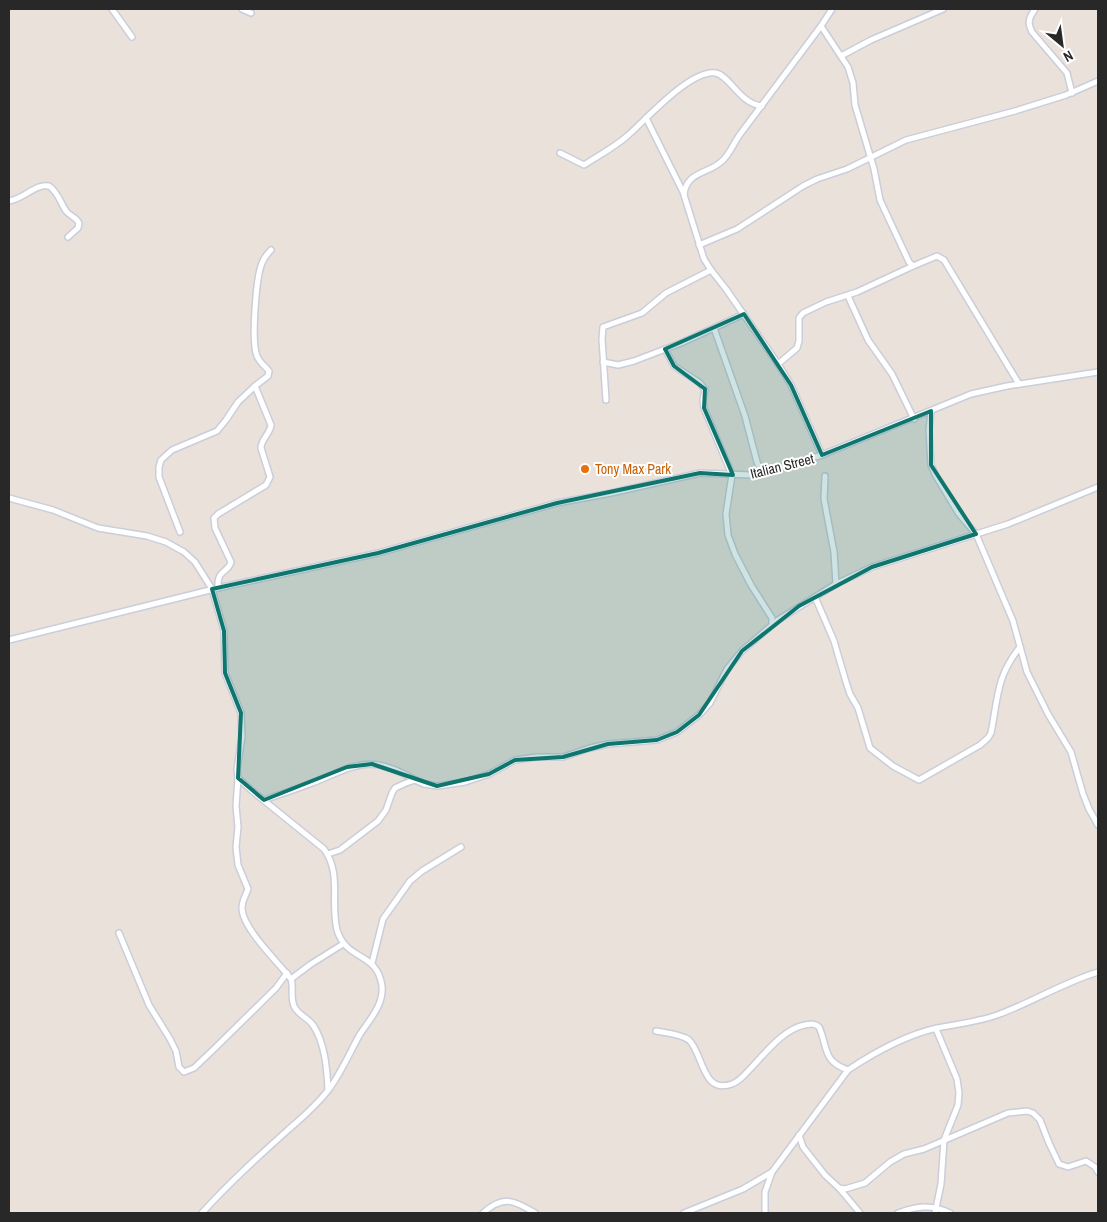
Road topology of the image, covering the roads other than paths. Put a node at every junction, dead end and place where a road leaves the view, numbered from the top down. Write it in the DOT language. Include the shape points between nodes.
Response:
graph roads {
  1 [pos="112,9"];
  2 [pos="242,9"];
  3 [pos="832,9"];
  4 [pos="943,9"];
  5 [pos="1035,9"];
  6 [pos="251,13"];
  7 [pos="821,26"];
  8 [pos="132,37"];
  9 [pos="841,56"];
  10 [pos="1098,81"];
  11 [pos="1072,93"];
  12 [pos="762,106"];
  13 [pos="646,118"];
  14 [pos="560,153"];
  15 [pos="870,157"];
  16 [pos="684,195"];
  17 [pos="9,201"];
  18 [pos="68,237"];
  19 [pos="700,245"];
  20 [pos="271,250"];
  21 [pos="913,266"];
  22 [pos="711,270"];
  23 [pos="848,296"];
  24 [pos="744,314"];
  25 [pos="714,328"];
  26 [pos="665,349"];
  27 [pos="603,362"];
  28 [pos="778,364"];
  29 [pos="1098,372"];
  30 [pos="1019,384"];
  31 [pos="255,386"];
  32 [pos="606,400"];
  33 [pos="931,412"];
  34 [pos="914,419"];
  35 [pos="822,455"];
  36 [pos="762,473"];
  37 [pos="732,475"];
  38 [pos="825,476"];
  39 [pos="1098,487"];
  40 [pos="9,498"];
  41 [pos="180,532"];
  42 [pos="976,534"];
  43 [pos="836,584"];
  44 [pos="215,588"];
  45 [pos="815,597"];
  46 [pos="772,625"];
  47 [pos="9,640"];
  48 [pos="1020,647"];
  49 [pos="238,778"];
  50 [pos="415,780"];
  51 [pos="264,800"];
  52 [pos="1098,825"];
  53 [pos="461,847"];
  54 [pos="328,854"];
  55 [pos="119,934"];
  56 [pos="343,944"];
  57 [pos="372,964"];
  58 [pos="1098,972"];
  59 [pos="287,973"];
  60 [pos="291,979"];
  61 [pos="936,1029"];
  62 [pos="656,1031"];
  63 [pos="848,1070"];
  64 [pos="328,1090"];
  65 [pos="799,1135"];
  66 [pos="944,1140"];
  67 [pos="772,1172"];
  68 [pos="1098,1172"];
  69 [pos="840,1188"];
  70 [pos="935,1210"];
  71 [pos="202,1213"];
  72 [pos="483,1213"];
  73 [pos="535,1213"];
  74 [pos="684,1213"];
  75 [pos="764,1213"];
  76 [pos="860,1213"];
  77 [pos="898,1213"];
  78 [pos="950,1213"];
  1 -- 8 [label="street"];
  2 -- 6 [label="street"];
  3 -- 7 [label="street"];
  4 -- 9 [label="street"];
  5 -- 11 [label="street" via="1028,19 1029,26 1067,73"];
  7 -- 9 [label="street"];
  7 -- 12 [label="street"];
  9 -- 15 [label="street" via="851,76 855,105"];
  10 -- 11 [label="street"];
  11 -- 15 [label="street" via="927,133"];
  12 -- 13 [label="street" via="748,102 720,75 709,73 681,87"];
  12 -- 16 [label="street" via="722,161 692,178"];
  13 -- 14 [label="street" via="611,148 584,164"];
  13 -- 16 [label="street"];
  15 -- 19 [label="street" via="803,186 737,229"];
  15 -- 21 [label="street" via="880,200"];
  16 -- 19 [label="street"];
  17 -- 18 [label="street" via="41,186 49,186 66,211 79,222 78,228"];
  19 -- 22 [label="street"];
  20 -- 31 [label="street" via="262,262 254,302 256,355 269,373"];
  21 -- 23 [label="street"];
  21 -- 30 [label="street" via="937,256 944,260"];
  22 -- 24 [label="street"];
  22 -- 27 [label="street" via="666,293 642,313 603,327"];
  23 -- 28 [label="street" via="826,302 801,315 797,348"];
  23 -- 34 [label="street" via="868,340 892,374"];
  24 -- 25 [label="street"];
  24 -- 28 [label="street"];
  25 -- 26 [label="street"];
  25 -- 36 [label="street"];
  26 -- 27 [label="street" via="618,365"];
  26 -- 37 [label="street" via="674,366 705,390 704,408"];
  27 -- 32 [label="street"];
  28 -- 35 [label="street" via="791,385"];
  29 -- 30 [label="street, Italian Street"];
  30 -- 33 [label="street, Italian Street" via="971,394"];
  31 -- 41 [label="street" via="238,402 217,431 172,450 161,460 159,477"];
  31 -- 44 [label="street" via="271,425 261,444 270,477 266,485 214,518 215,528 231,562"];
  33 -- 34 [label="street, Italian Street"];
  33 -- 42 [label="street" via="931,465 959,514"];
  34 -- 35 [label="street, Italian Street"];
  35 -- 36 [label="street, Italian Street"];
  36 -- 37 [label="street, Italian Street"];
  37 -- 44 [label="street, Italian Street" via="700,473 557,503 301,571"];
  37 -- 46 [label="street" via="726,514 728,535 751,586 772,618"];
  38 -- 43 [label="street" via="824,499"];
  39 -- 42 [label="street"];
  40 -- 44 [label="street" via="53,510 98,528 166,542 195,562"];
  42 -- 43 [label="street" via="872,568"];
  42 -- 48 [label="street" via="1013,621"];
  43 -- 45 [label="street"];
  44 -- 47 [label="street, Italian Street"];
  44 -- 49 [label="street" via="224,631 225,673 241,713"];
  45 -- 46 [label="street"];
  45 -- 48 [label="street" via="834,641 870,748 919,780 988,738 1001,680"];
  46 -- 50 [label="street" via="742,651 699,715 677,732 656,740 590,748 563,758 515,760 465,782 437,786"];
  48 -- 52 [label="street" via="1039,698 1071,752 1083,794"];
  49 -- 51 [label="street"];
  49 -- 59 [label="street" via="235,839 238,865 248,889 242,911 258,940"];
  50 -- 51 [label="street" via="388,766 347,767"];
  50 -- 54 [label="street" via="395,788 386,810 372,826 340,850"];
  51 -- 54 [label="street"];
  53 -- 57 [label="street" via="410,881 383,919"];
  54 -- 56 [label="street" via="335,877 337,929"];
  55 -- 59 [label="street" via="149,1005 176,1051 178,1067 184,1072 194,1068 214,1049"];
  56 -- 57 [label="street"];
  56 -- 60 [label="street"];
  57 -- 64 [label="street" via="382,984 380,1004"];
  58 -- 61 [label="street" via="1052,989 996,1016"];
  59 -- 60 [label="street"];
  60 -- 64 [label="street" via="293,1004 297,1012 313,1024 320,1038"];
  61 -- 63 [label="street" via="904,1039"];
  61 -- 66 [label="street" via="957,1079 959,1093 958,1105"];
  62 -- 63 [label="street" via="686,1038 694,1047 706,1075 723,1086 741,1079 790,1030 808,1024 820,1027 827,1054 837,1066"];
  63 -- 65 [label="street"];
  64 -- 71 [label="street"];
  65 -- 67 [label="street"];
  65 -- 69 [label="street" via="802,1147"];
  66 -- 68 [label="street" via="1008,1113 1028,1111 1040,1120 1059,1164 1068,1167 1086,1161"];
  66 -- 69 [label="street" via="904,1154 865,1183"];
  66 -- 70 [label="street"];
  67 -- 74 [label="street" via="743,1189"];
  67 -- 75 [label="street" via="765,1192"];
  69 -- 76 [label="street"];
  70 -- 77 [label="street" via="926,1206"];
  70 -- 78 [label="street"];
  72 -- 73 [label="street" via="501,1202 510,1201 518,1202"];
}
